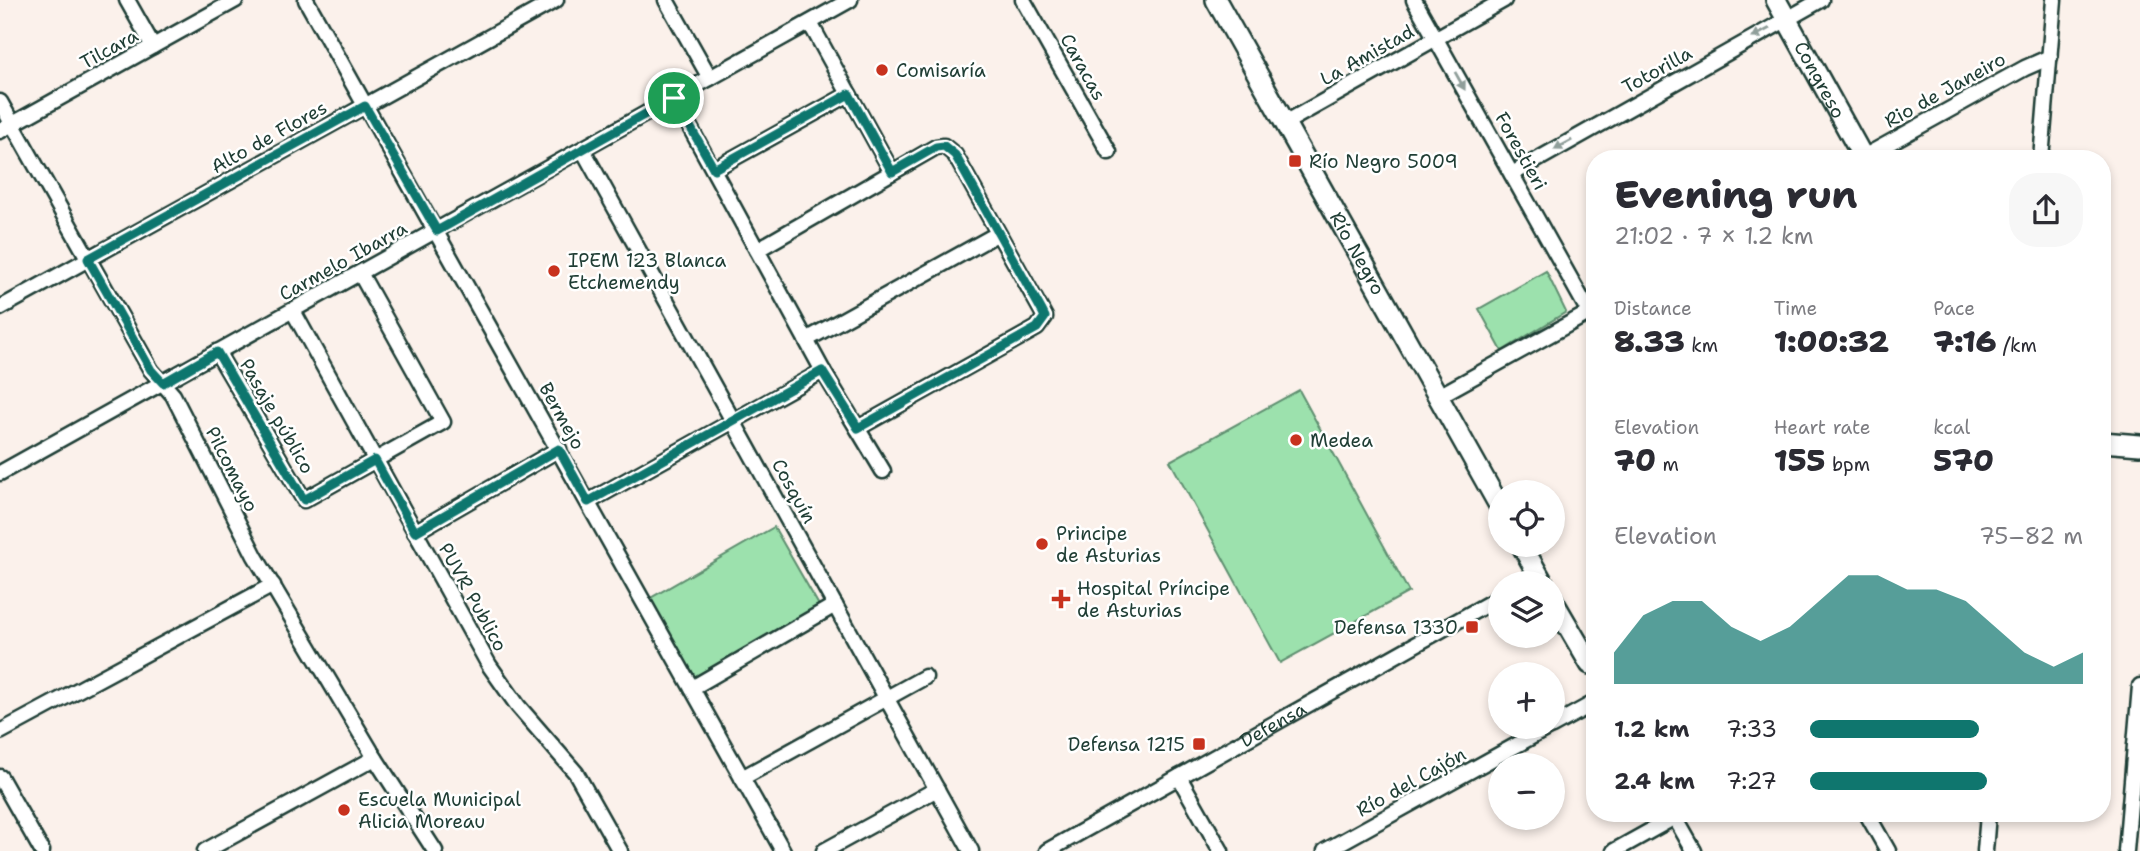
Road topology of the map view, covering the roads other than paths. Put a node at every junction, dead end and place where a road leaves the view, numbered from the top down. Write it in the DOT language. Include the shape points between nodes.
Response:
graph roads {
  1 [pos="127,0"];
  2 [pos="236,0"];
  3 [pos="306,0"];
  4 [pos="556,0"];
  5 [pos="666,0"];
  6 [pos="850,0"];
  7 [pos="1023,0"];
  8 [pos="1216,0"];
  9 [pos="1414,0"];
  10 [pos="1504,0"];
  11 [pos="1776,0"];
  12 [pos="1821,0"];
  13 [pos="2054,0"];
  14 [pos="1787,19"];
  15 [pos="810,23"];
  16 [pos="1436,38"];
  17 [pos="153,46"];
  18 [pos="2050,57"];
  19 [pos="710,78"];
  20 [pos="849,94"];
  21 [pos="674,98"];
  22 [pos="0,102"];
  23 [pos="365,106"];
  24 [pos="1285,123"];
  25 [pos="6,128"];
  26 [pos="583,149"];
  27 [pos="1857,150"];
  28 [pos="1879,150"];
  29 [pos="2042,150"];
  30 [pos="1109,152"];
  31 [pos="714,169"];
  32 [pos="892,172"];
  33 [pos="1512,174"];
  34 [pos="437,231"];
  35 [pos="997,234"];
  36 [pos="757,250"];
  37 [pos="88,259"];
  38 [pos="360,273"];
  39 [pos="1586,303"];
  40 [pos="0,308"];
  41 [pos="293,310"];
  42 [pos="1586,319"];
  43 [pos="806,340"];
  44 [pos="217,352"];
  45 [pos="822,371"];
  46 [pos="163,383"];
  47 [pos="1437,397"];
  48 [pos="733,420"];
  49 [pos="858,428"];
  50 [pos="2111,443"];
  51 [pos="2140,445"];
  52 [pos="559,449"];
  53 [pos="375,460"];
  54 [pos="883,471"];
  55 [pos="0,473"];
  56 [pos="1488,486"];
  57 [pos="588,502"];
  58 [pos="415,532"];
  59 [pos="273,585"];
  60 [pos="1488,604"];
  61 [pos="835,605"];
  62 [pos="1565,620"];
  63 [pos="1586,655"];
  64 [pos="925,677"];
  65 [pos="2140,686"];
  66 [pos="692,688"];
  67 [pos="887,698"];
  68 [pos="1586,707"];
  69 [pos="1565,719"];
  70 [pos="0,732"];
  71 [pos="1528,739"];
  72 [pos="375,758"];
  73 [pos="0,777"];
  74 [pos="1179,777"];
  75 [pos="742,778"];
  76 [pos="937,789"];
  77 [pos="1663,822"];
  78 [pos="1678,822"];
  79 [pos="1872,822"];
  80 [pos="1987,822"];
  81 [pos="42,851"];
  82 [pos="205,851"];
  83 [pos="435,851"];
  84 [pos="620,851"];
  85 [pos="783,851"];
  86 [pos="824,851"];
  87 [pos="971,851"];
  88 [pos="1047,851"];
  89 [pos="1221,851"];
  90 [pos="1325,851"];
  91 [pos="1615,851"];
  92 [pos="1694,851"];
  93 [pos="1888,851"];
  94 [pos="1985,851"];
  95 [pos="2126,851"];
  1 -- 17 [label="street"];
  2 -- 17 [label="street, Tilcara"];
  3 -- 23 [label="street, Bermejo"];
  4 -- 23 [label="street, Alto de Flores"];
  5 -- 19 [label="street"];
  6 -- 15 [label="street, Carmelo Ibarra"];
  7 -- 30 [label="street, Caracas"];
  8 -- 24 [label="main road, Río Negro"];
  9 -- 16 [label="street, Forestieri"];
  10 -- 16 [label="street, La Amistad"];
  11 -- 14 [label="main road, Congreso"];
  12 -- 14 [label="street, Totorilla"];
  13 -- 18 [label="street"];
  14 -- 27 [label="main road, Congreso"];
  14 -- 33 [label="street, Totorilla, one-way"];
  15 -- 19 [label="street, Carmelo Ibarra"];
  15 -- 20 [label="street"];
  16 -- 24 [label="street, La Amistad"];
  16 -- 33 [label="street, Forestieri, one-way"];
  17 -- 25 [label="street, Tilcara"];
  18 -- 28 [label="street, Rio de Janeiro"];
  18 -- 29 [label="street"];
  19 -- 21 [label="street, Carmelo Ibarra"];
  20 -- 31 [label="street"];
  20 -- 32 [label="street"];
  21 -- 26 [label="street, Carmelo Ibarra"];
  21 -- 31 [label="street"];
  22 -- 25 [label="street, Pilcomayo"];
  23 -- 34 [label="street, Bermejo"];
  23 -- 37 [label="street, Alto de Flores"];
  24 -- 47 [label="main road, Río Negro"];
  25 -- 37 [label="street, Pilcomayo"];
  26 -- 34 [label="street, Carmelo Ibarra"];
  26 -- 48 [label="street, Cosquín"];
  31 -- 36 [label="street"];
  32 -- 35 [label="street" via="944,146"];
  32 -- 36 [label="street"];
  33 -- 39 [label="street, Forestieri"];
  34 -- 38 [label="street, Carmelo Ibarra"];
  34 -- 52 [label="street, Bermejo"];
  35 -- 43 [label="street"];
  35 -- 49 [label="street" via="1042,311 1042,323"];
  36 -- 43 [label="street"];
  37 -- 40 [label="street, Alto de Flores"];
  37 -- 46 [label="street, Pilcomayo" via="151,370"];
  38 -- 41 [label="street, Carmelo Ibarra"];
  38 -- 53 [label="street" via="443,422"];
  41 -- 44 [label="street, Carmelo Ibarra"];
  41 -- 53 [label="street, PUVR Publico"];
  42 -- 47 [label="street"];
  43 -- 45 [label="street"];
  44 -- 46 [label="street, Carmelo Ibarra"];
  44 -- 53 [label="street, Pasaje público" via="304,500"];
  45 -- 48 [label="street"];
  45 -- 49 [label="street"];
  46 -- 55 [label="street, Carmelo Ibarra"];
  46 -- 59 [label="street, Pilcomayo"];
  47 -- 56 [label="main road, Río Negro"];
  48 -- 57 [label="street"];
  48 -- 61 [label="street, Cosquín"];
  49 -- 54 [label="street"];
  50 -- 51 [label="main road"];
  52 -- 57 [label="street, Bermejo"];
  52 -- 58 [label="street"];
  53 -- 58 [label="street, PUVR Publico"];
  57 -- 66 [label="street, Bermejo"];
  58 -- 84 [label="street, PUVR Publico" via="499,681 576,772"];
  59 -- 70 [label="street"];
  59 -- 72 [label="street, Pilcomayo"];
  60 -- 74 [label="street, Defensa"];
  61 -- 66 [label="street"];
  61 -- 67 [label="street, Cosquín"];
  62 -- 63 [label="main road"];
  64 -- 67 [label="street"];
  65 -- 95 [label="street"];
  66 -- 75 [label="street, Bermejo"];
  67 -- 75 [label="street"];
  67 -- 76 [label="street, Cosquín"];
  68 -- 69 [label="street, Río del Cajón"];
  71 -- 90 [label="street, Río del Cajón"];
  72 -- 82 [label="street"];
  72 -- 83 [label="street, Pilcomayo"];
  73 -- 81 [label="street"];
  74 -- 88 [label="street, Defensa"];
  74 -- 89 [label="street"];
  75 -- 85 [label="street, Bermejo"];
  76 -- 86 [label="street"];
  76 -- 87 [label="street, Cosquín"];
  77 -- 91 [label="street"];
  78 -- 92 [label="street"];
  79 -- 93 [label="street"];
  80 -- 94 [label="street"];
}
